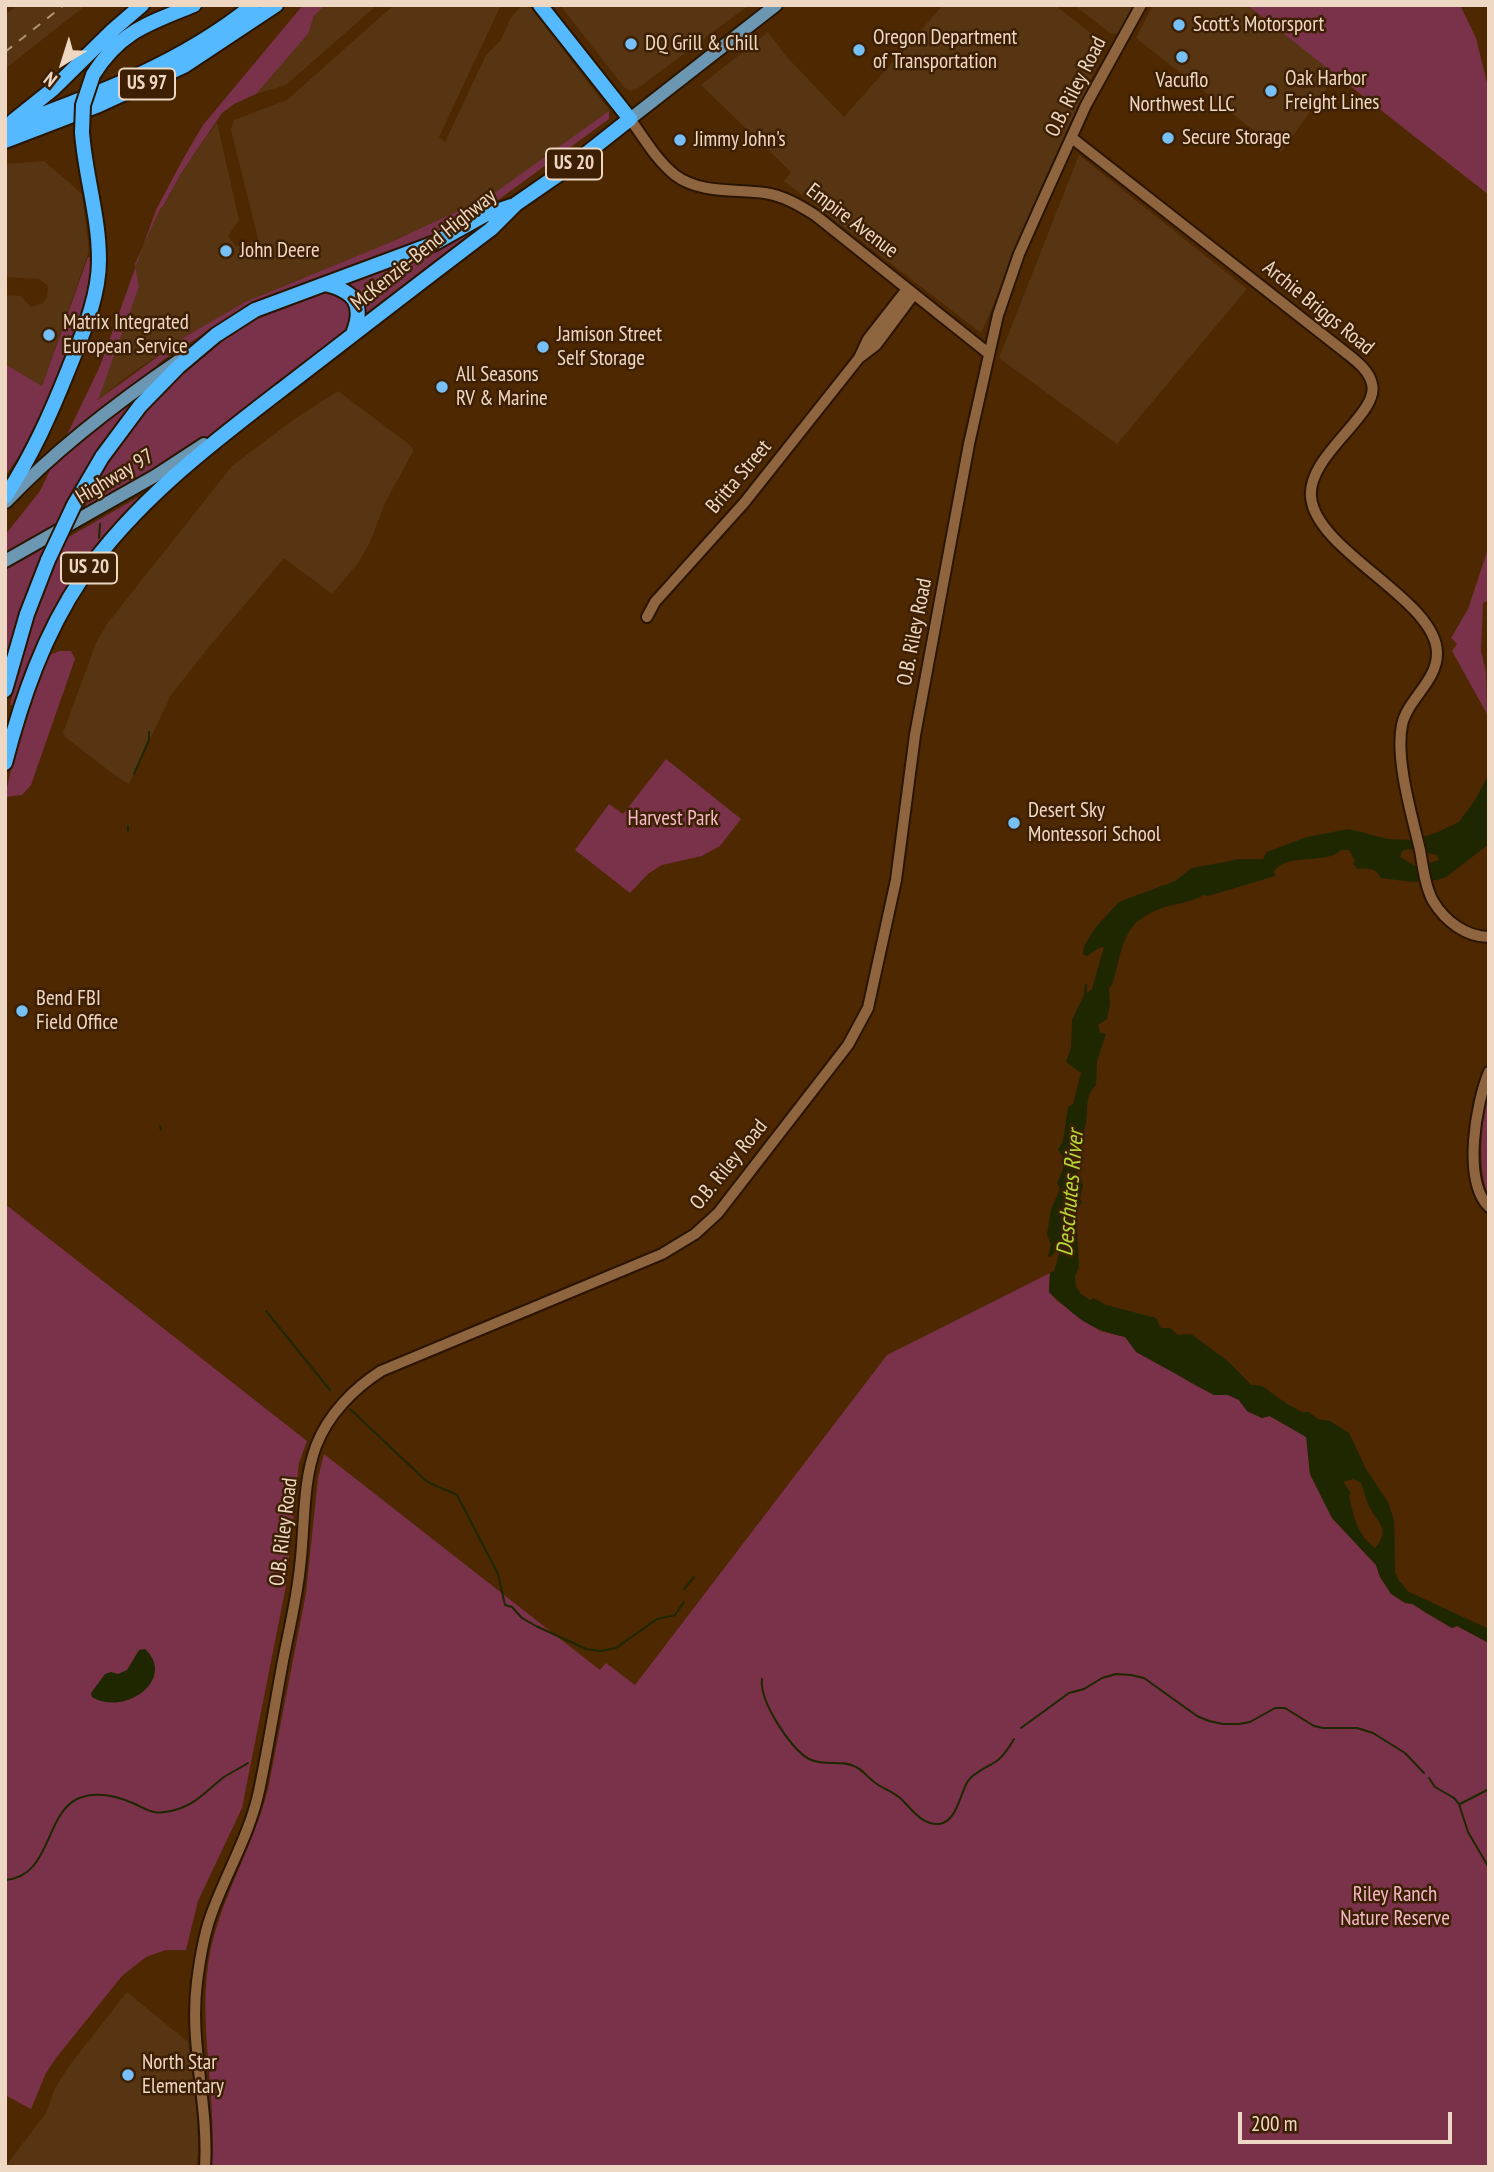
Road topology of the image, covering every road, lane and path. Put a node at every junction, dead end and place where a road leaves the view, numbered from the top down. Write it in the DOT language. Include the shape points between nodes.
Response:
graph roads {
  1 [pos="142,5"];
  2 [pos="194,5"];
  3 [pos="253,5"];
  4 [pos="276,5"];
  5 [pos="540,5"];
  6 [pos="776,5"];
  7 [pos="1141,5"];
  8 [pos="630,119"];
  9 [pos="5,127"];
  10 [pos="1072,138"];
  11 [pos="5,141"];
  12 [pos="516,204"];
  13 [pos="325,284"];
  14 [pos="910,291"];
  15 [pos="353,334"];
  16 [pos="216,335"];
  17 [pos="988,353"];
  18 [pos="242,420"];
  19 [pos="31,454"];
  20 [pos="5,487"];
  21 [pos="5,497"];
  22 [pos="5,503"];
  23 [pos="5,561"];
  24 [pos="647,617"];
  25 [pos="5,690"];
  26 [pos="5,763"];
  27 [pos="1489,937"];
  28 [pos="1489,1072"];
  29 [pos="1489,1207"];
  30 [pos="205,2167"];
  1 -- 9 [label="highway" via="53,89"];
  2 -- 19 [label="highway, bridge" via="123,38 93,75 83,105 82,132 98,234 97,278 78,347"];
  3 -- 9 [label="highway, US 97" via="190,49 130,80"];
  4 -- 11 [label="highway, US 97" via="184,66"];
  5 -- 8 [label="highway, Empire Avenue"];
  6 -- 8 [label="main road, US 20"];
  7 -- 10 [label="street, O.B. Riley Road"];
  8 -- 12 [label="highway, US 20"];
  8 -- 14 [label="street, Empire Avenue" via="662,162 687,183 793,201"];
  10 -- 17 [label="street, O.B. Riley Road" via="1019,254"];
  10 -- 27 [label="street, Archie Briggs Road" via="1345,352 1368,375 1373,386 1369,401 1320,465 1312,482 1311,503 1325,529 1416,612 1435,639 1434,667 1403,720 1401,757 1429,891 1439,910 1456,926"];
  12 -- 13 [label="highway, McKenzie-Bend Highway / US 20" via="485,215 435,243"];
  12 -- 15 [label="highway, McKenzie-Bend Highway / US 20" via="491,229"];
  13 -- 15 [label="highway" via="348,292 356,303 359,314"];
  13 -- 16 [label="highway, McKenzie-Bend Highway / US 20" via="255,310"];
  14 -- 17 [label="street, Empire Avenue"];
  14 -- 24 [label="street, Britta Street" via="744,503 655,602"];
  15 -- 18 [label="highway, McKenzie-Bend Highway / US 20"];
  16 -- 22 [label="main road" via="66,446"];
  16 -- 25 [label="highway, McKenzie-Bend Highway / US 20, bridge" via="139,406 102,457 48,561"];
  17 -- 30 [label="street, O.B. Riley Road" via="915,735 896,880 872,994 856,1032 718,1213 681,1245 381,1371 345,1402 316,1447 300,1569 258,1794 212,1911 197,1980 195,2048"];
  18 -- 23 [label="main road, Highway 97" via="155,476"];
  18 -- 26 [label="highway, McKenzie-Bend Highway / US 20" via="139,509 83,576 37,662"];
  19 -- 20 [label="highway"];
  19 -- 21 [label="highway"];
  28 -- 29 [label="street" via="1479,1098 1475,1167 1479,1192"];
}
